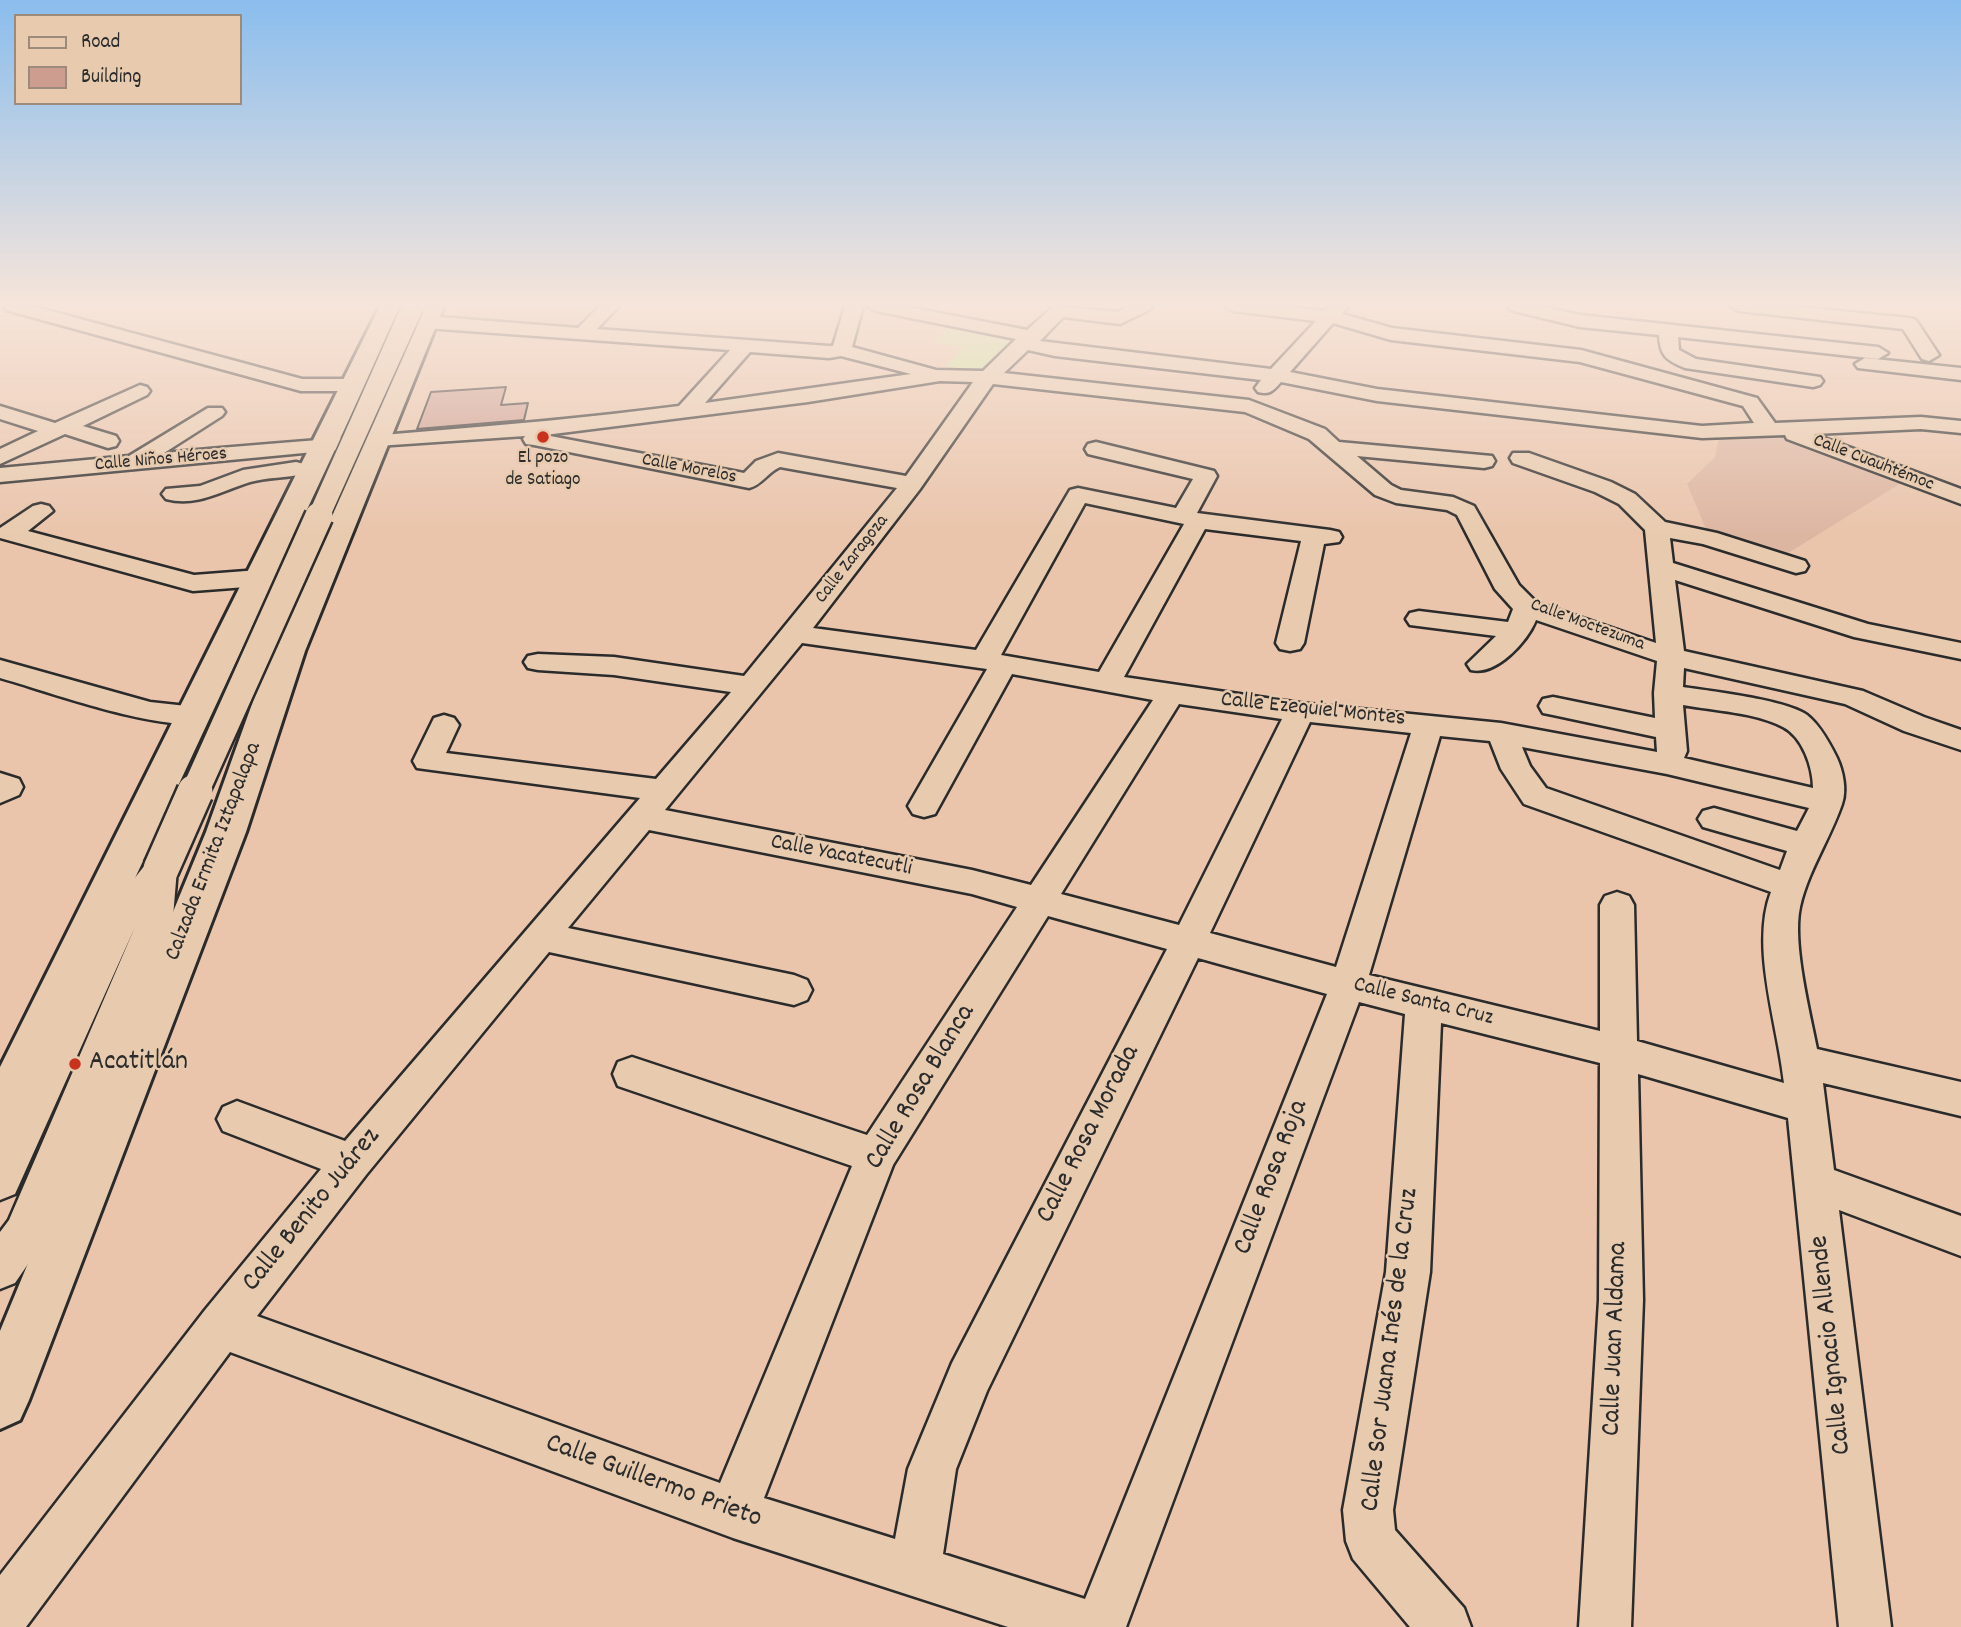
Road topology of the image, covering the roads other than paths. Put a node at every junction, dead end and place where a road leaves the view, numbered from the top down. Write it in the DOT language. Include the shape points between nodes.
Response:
graph roads {
  1 [pos="290,382"];
  2 [pos="353,382"];
  3 [pos="391,382"];
  4 [pos="398,382"];
  5 [pos="713,382"];
  6 [pos="892,382"];
  7 [pos="985,382"];
  8 [pos="1032,382"];
  9 [pos="1270,382"];
  10 [pos="1309,382"];
  11 [pos="1681,382"];
  12 [pos="351,385"];
  13 [pos="140,391"];
  14 [pos="583,401"];
  15 [pos="1249,406"];
  16 [pos="1,412"];
  17 [pos="215,412"];
  18 [pos="685,412"];
  19 [pos="162,425"];
  20 [pos="564,427"];
  21 [pos="1961,427"];
  22 [pos="60,429"];
  23 [pos="186,430"];
  24 [pos="1777,430"];
  25 [pos="502,433"];
  26 [pos="377,440"];
  27 [pos="108,441"];
  28 [pos="1336,448"];
  29 [pos="1096,449"];
  30 [pos="0,457"];
  31 [pos="317,457"];
  32 [pos="1521,458"];
  33 [pos="1484,461"];
  34 [pos="134,463"];
  35 [pos="0,475"];
  36 [pos="912,484"];
  37 [pos="174,494"];
  38 [pos="1961,497"];
  39 [pos="41,512"];
  40 [pos="1191,518"];
  41 [pos="1657,528"];
  42 [pos="1796,566"];
  43 [pos="1662,568"];
  44 [pos="259,578"];
  45 [pos="1419,619"];
  46 [pos="1522,619"];
  47 [pos="795,634"];
  48 [pos="1290,643"];
  49 [pos="1961,651"];
  50 [pos="1671,656"];
  51 [pos="538,662"];
  52 [pos="994,662"];
  53 [pos="1481,664"];
  54 [pos="0,669"];
  55 [pos="1107,683"];
  56 [pos="750,685"];
  57 [pos="1668,693"];
  58 [pos="1171,694"];
  59 [pos="1553,706"];
  60 [pos="1300,712"];
  61 [pos="195,715"];
  62 [pos="1429,724"];
  63 [pos="444,725"];
  64 [pos="1668,730"];
  65 [pos="1501,733"];
  66 [pos="1961,740"];
  67 [pos="1667,764"];
  68 [pos="0,784"];
  69 [pos="0,792"];
  70 [pos="1828,802"];
  71 [pos="652,804"];
  72 [pos="925,806"];
  73 [pos="1714,819"];
  74 [pos="1806,845"];
  75 [pos="161,869"];
  76 [pos="1790,886"];
  77 [pos="1040,900"];
  78 [pos="1617,905"];
  79 [pos="540,936"];
  80 [pos="1188,943"];
  81 [pos="1348,985"];
  82 [pos="794,990"];
  83 [pos="1424,1004"];
  84 [pos="1619,1052"];
  85 [pos="1801,1062"];
  86 [pos="632,1074"];
  87 [pos="1961,1099"];
  88 [pos="3,1103"];
  89 [pos="1806,1106"];
  90 [pos="237,1119"];
  91 [pos="876,1156"];
  92 [pos="352,1162"];
  93 [pos="0,1181"];
  94 [pos="1815,1182"];
  95 [pos="1961,1236"];
  96 [pos="0,1268"];
  97 [pos="221,1326"];
  98 [pos="0,1400"];
  99 [pos="733,1513"];
  100 [pos="915,1570"];
  101 [pos="0,1618"];
  102 [pos="1090,1627"];
  103 [pos="1100,1627"];
  104 [pos="1444,1627"];
  105 [pos="1605,1627"];
  106 [pos="1865,1627"];
  1 -- 12 [label="street"];
  2 -- 12 [label="main road"];
  3 -- 75 [label="street, bridge"];
  4 -- 26 [label="main road, Calzada Ermita Iztapalapa"];
  5 -- 18 [label="street"];
  6 -- 18 [label="street"];
  7 -- 36 [label="street, Calle Zaragoza"];
  8 -- 15 [label="street, Calle Moctezuma"];
  9 -- 15 [label="street"];
  10 -- 24 [label="street, Calle Cuauhtémoc" via="1377,396 1702,432"];
  11 -- 24 [label="street" via="1750,402"];
  12 -- 31 [label="main road"];
  13 -- 22 [label="street"];
  14 -- 20 [label="street"];
  15 -- 28 [label="street, Calle Moctezuma" via="1303,418"];
  16 -- 22 [label="street"];
  17 -- 23 [label="street"];
  18 -- 20 [label="street"];
  19 -- 23 [label="street"];
  20 -- 25 [label="street"];
  21 -- 24 [label="street, Calle Cuauhtémoc" via="1921,423"];
  22 -- 27 [label="street"];
  22 -- 30 [label="street"];
  23 -- 34 [label="street"];
  24 -- 38 [label="street, Calle Cuauhtémoc"];
  25 -- 26 [label="street"];
  25 -- 36 [label="street, Calle Morelos" via="748,481 778,460"];
  26 -- 31 [label="street"];
  26 -- 98 [label="main road, Calzada Ermita Iztapalapa" via="288,651 226,832"];
  28 -- 33 [label="street"];
  28 -- 46 [label="street, Calle Moctezuma" via="1383,490 1466,511"];
  29 -- 40 [label="street" via="1206,476"];
  31 -- 34 [label="street, Calle Niños Héroes"];
  31 -- 37 [label="street" via="203,493"];
  31 -- 44 [label="main road"];
  32 -- 41 [label="street" via="1603,487 1626,499"];
  34 -- 35 [label="street, Calle Niños Héroes"];
  36 -- 47 [label="street, Calle Zaragoza"];
  39 -- 44 [label="street" via="9,533 193,583"];
  40 -- 48 [label="street" via="1322,536"];
  40 -- 52 [label="street" via="1078,495"];
  40 -- 55 [label="street"];
  41 -- 42 [label="street" via="1708,538"];
  41 -- 43 [label="street"];
  43 -- 49 [label="street" via="1863,631"];
  43 -- 50 [label="street"];
  44 -- 61 [label="main road"];
  45 -- 46 [label="street"];
  46 -- 50 [label="street, Calle Moctezuma"];
  46 -- 53 [label="street"];
  47 -- 52 [label="street, Calle Ezequiel Montes"];
  47 -- 56 [label="street, Calle Zaragoza"];
  50 -- 57 [label="street"];
  50 -- 66 [label="street, Calle Moctezuma" via="1853,697"];
  51 -- 56 [label="street" via="614,666"];
  52 -- 55 [label="street, Calle Ezequiel Montes"];
  52 -- 72 [label="street"];
  54 -- 61 [label="street" via="149,711"];
  55 -- 58 [label="street, Calle Ezequiel Montes"];
  56 -- 71 [label="street, Calle Zaragoza"];
  57 -- 64 [label="street"];
  57 -- 70 [label="street" via="1763,710 1796,721 1815,744 1828,771"];
  58 -- 60 [label="street, Calle Ezequiel Montes"];
  58 -- 77 [label="street, Calle Rosa Blanca"];
  59 -- 64 [label="street"];
  60 -- 62 [label="street, Calle Ezequiel Montes"];
  60 -- 80 [label="street, Calle Rosa Morada"];
  61 -- 88 [label="main road"];
  62 -- 65 [label="street, Calle Ezequiel Montes"];
  62 -- 81 [label="street, Calle Rosa Roja"];
  63 -- 71 [label="street, Calle Yacatecutli" via="428,761"];
  64 -- 67 [label="street" via="1671,751"];
  65 -- 67 [label="street, Calle Ezequiel Montes"];
  65 -- 76 [label="street" via="1516,769 1535,796"];
  67 -- 70 [label="street, Calle Ezequiel Montes"];
  68 -- 69 [label="street" via="8,787"];
  70 -- 74 [label="street, Calle Ignacio Allende"];
  71 -- 77 [label="street, Calle Yacatecutli"];
  71 -- 79 [label="street, Calle Benito Juárez"];
  73 -- 74 [label="street"];
  74 -- 76 [label="street, Calle Ignacio Allende"];
  75 -- 93 [label="street" via="115,927"];
  75 -- 96 [label="street" via="156,917 24,1234"];
  76 -- 85 [label="street, Calle Ignacio Allende" via="1782,909 1782,941"];
  77 -- 80 [label="street, Calle Santa Cruz"];
  77 -- 91 [label="street, Calle Rosa Blanca"];
  78 -- 84 [label="street, Calle Juan Aldama"];
  79 -- 82 [label="street"];
  79 -- 92 [label="street, Calle Benito Juárez"];
  80 -- 81 [label="street, Calle Santa Cruz"];
  80 -- 100 [label="street, Calle Rosa Morada" via="968,1379 932,1469"];
  81 -- 83 [label="street, Calle Santa Cruz"];
  81 -- 103 [label="street, Calle Rosa Roja"];
  83 -- 84 [label="street, Calle Santa Cruz"];
  83 -- 104 [label="street, Calle Sor Juana Inés de la Cruz" via="1408,1272 1368,1510 1371,1541"];
  84 -- 89 [label="street, Calle Santa Cruz"];
  84 -- 105 [label="street, Calle Juan Aldama" via="1620,1300"];
  85 -- 87 [label="street"];
  85 -- 89 [label="street, Calle Ignacio Allende"];
  86 -- 91 [label="street"];
  89 -- 94 [label="street, Calle Ignacio Allende"];
  90 -- 92 [label="street"];
  91 -- 99 [label="street, Calle Rosa Blanca"];
  92 -- 97 [label="street, Calle Benito Juárez"];
  94 -- 95 [label="street"];
  94 -- 106 [label="street, Calle Ignacio Allende"];
  97 -- 99 [label="street, Calle Guillermo Prieto"];
  97 -- 101 [label="street, Calle Benito Juárez"];
  99 -- 100 [label="street, Calle Guillermo Prieto"];
  100 -- 102 [label="street, Calle Guillermo Prieto"];
}
